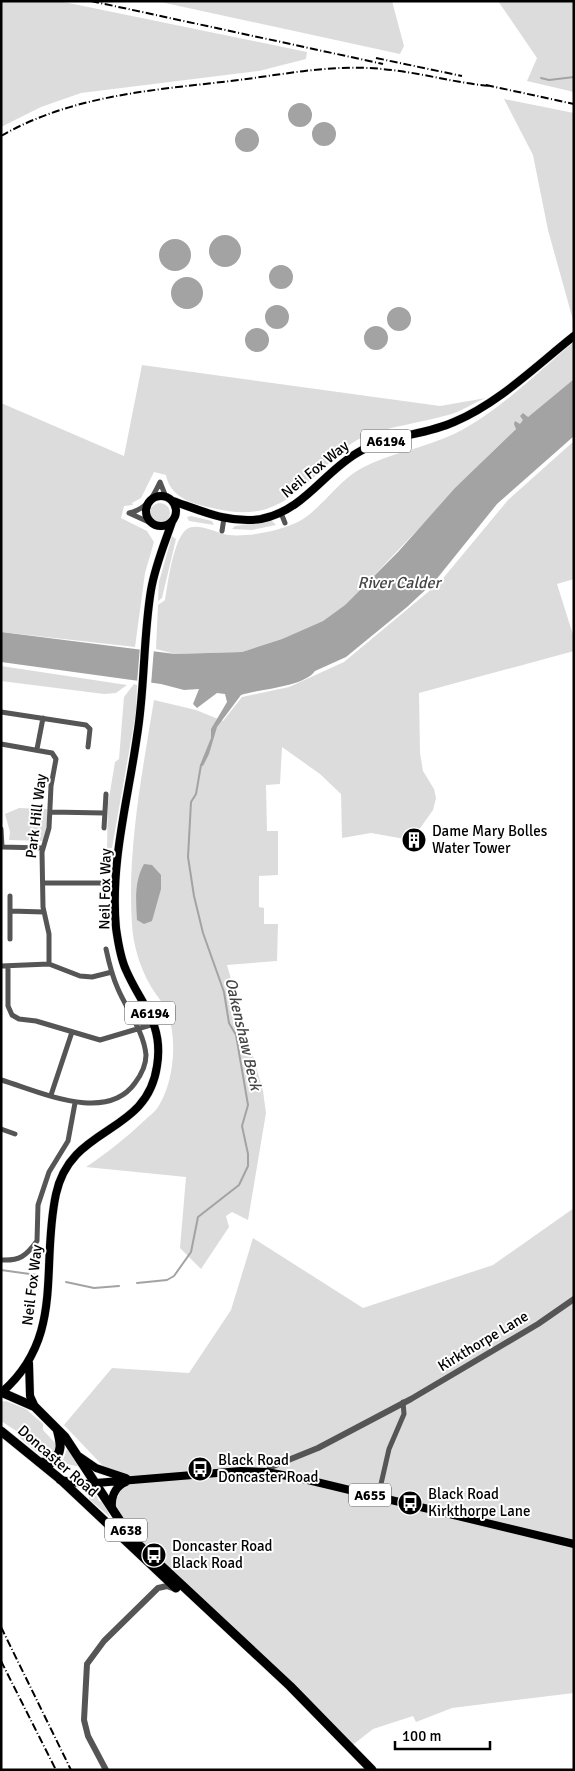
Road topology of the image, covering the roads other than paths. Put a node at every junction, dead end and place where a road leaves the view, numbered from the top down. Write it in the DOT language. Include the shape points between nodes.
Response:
graph roads {
  1 [pos="574,336"];
  2 [pos="169,499"];
  3 [pos="149,503"];
  4 [pos="194,509"];
  5 [pos="280,513"];
  6 [pos="224,518"];
  7 [pos="174,519"];
  8 [pos="285,523"];
  9 [pos="155,525"];
  10 [pos="222,531"];
  11 [pos="163,544"];
  12 [pos="1,712"];
  13 [pos="43,718"];
  14 [pos="1,744"];
  15 [pos="88,746"];
  16 [pos="37,749"];
  17 [pos="106,794"];
  18 [pos="51,812"];
  19 [pos="104,813"];
  20 [pos="104,828"];
  21 [pos="1,829"];
  22 [pos="2,847"];
  23 [pos="43,848"];
  24 [pos="43,883"];
  25 [pos="115,883"];
  26 [pos="10,896"];
  27 [pos="10,911"];
  28 [pos="44,912"];
  29 [pos="10,939"];
  30 [pos="106,949"];
  31 [pos="48,964"];
  32 [pos="1,966"];
  33 [pos="8,966"];
  34 [pos="112,972"];
  35 [pos="154,1024"];
  36 [pos="138,1030"];
  37 [pos="72,1032"];
  38 [pos="1,1080"];
  39 [pos="51,1095"];
  40 [pos="75,1103"];
  41 [pos="1,1129"];
  42 [pos="15,1134"];
  43 [pos="1,1260"];
  44 [pos="574,1299"];
  45 [pos="29,1362"];
  46 [pos="2,1392"];
  47 [pos="404,1402"];
  48 [pos="35,1406"];
  49 [pos="57,1429"];
  50 [pos="1,1431"];
  51 [pos="80,1457"];
  52 [pos="40,1462"];
  53 [pos="267,1472"];
  54 [pos="132,1479"];
  55 [pos="60,1480"];
  56 [pos="97,1483"];
  57 [pos="378,1497"];
  58 [pos="112,1510"];
  59 [pos="574,1544"];
  60 [pos="160,1570"];
  61 [pos="162,1585"];
  62 [pos="231,1633"];
  63 [pos="106,1770"];
  64 [pos="372,1770"];
  1 -- 5 [label="main road, Neil Fox Way / A6194" via="481,408 431,431 375,444 357,452 305,497"];
  2 -- 3 [label="main road" via="156,497"];
  2 -- 3 [label="street" via="160,479"];
  2 -- 4 [label="main road, Neil Fox Way / A6194"];
  2 -- 7 [label="main road" via="176,508"];
  3 -- 9 [label="main road" via="146,512"];
  3 -- 9 [label="street" via="127,513"];
  4 -- 6 [label="main road, Neil Fox Way / A6194"];
  4 -- 7 [label="main road"];
  5 -- 6 [label="main road, Neil Fox Way / A6194" via="253,520"];
  5 -- 8 [label="street"];
  6 -- 10 [label="street"];
  7 -- 9 [label="main road" via="163,526"];
  7 -- 11 [label="main road, Neil Fox Way / A6194"];
  9 -- 11 [label="main road"];
  11 -- 25 [label="main road, Neil Fox Way / A6194" via="151,592 141,707"];
  12 -- 13 [label="street"];
  13 -- 15 [label="street" via="89,727"];
  13 -- 16 [label="street"];
  14 -- 16 [label="street, Park Hill Way"];
  16 -- 18 [label="street, Park Hill Way" via="52,752 55,756"];
  17 -- 19 [label="street"];
  18 -- 19 [label="street"];
  18 -- 23 [label="street, Park Hill Way"];
  19 -- 20 [label="street"];
  21 -- 22 [label="street"];
  22 -- 23 [label="street"];
  23 -- 24 [label="street, Park Hill Way"];
  24 -- 25 [label="street"];
  24 -- 28 [label="street, Park Hill Way"];
  25 -- 35 [label="main road, Neil Fox Way / A6194" via="119,946 125,968"];
  26 -- 27 [label="street"];
  27 -- 28 [label="street"];
  27 -- 29 [label="street"];
  28 -- 31 [label="street, Park Hill Way" via="49,934"];
  30 -- 34 [label="street"];
  31 -- 33 [label="street"];
  31 -- 34 [label="street" via="80,976"];
  32 -- 33 [label="street"];
  33 -- 37 [label="street" via="8,1006 12,1015"];
  34 -- 36 [label="street"];
  35 -- 36 [label="street"];
  35 -- 45 [label="main road, Neil Fox Way / A6194" via="158,1066 149,1093 127,1119 79,1151 64,1169 58,1183 46,1310"];
  36 -- 37 [label="street" via="100,1040"];
  36 -- 40 [label="street" via="146,1057 143,1073 133,1087 110,1102"];
  37 -- 39 [label="street"];
  38 -- 39 [label="street"];
  39 -- 40 [label="street"];
  40 -- 43 [label="street" via="68,1141 49,1172 38,1205 37,1242 15,1261"];
  41 -- 42 [label="street"];
  44 -- 47 [label="street, Kirkthorpe Lane" via="538,1324"];
  45 -- 46 [label="main road, Neil Fox Way / A6194"];
  45 -- 48 [label="main road, Neil Fox Way / A6194" via="30,1396"];
  46 -- 48 [label="highway, Doncaster Road / A638"];
  47 -- 53 [label="street, Kirkthorpe Lane" via="318,1448 271,1467"];
  47 -- 57 [label="street" via="404,1414 390,1449"];
  48 -- 49 [label="highway, Doncaster Road / A638"];
  49 -- 51 [label="highway, Doncaster Road / A638"];
  49 -- 52 [label="highway" via="59,1454 51,1463"];
  50 -- 52 [label="highway, Doncaster Road / A638"];
  51 -- 54 [label="main road, A655" via="96,1468"];
  51 -- 56 [label="highway, Doncaster Road / A638"];
  52 -- 55 [label="highway, Doncaster Road / A638"];
  53 -- 54 [label="main road, A655"];
  53 -- 57 [label="main road, A655"];
  54 -- 56 [label="main road, A655"];
  54 -- 58 [label="main road" via="116,1488 112,1496"];
  55 -- 56 [label="main road, A655"];
  55 -- 60 [label="highway, Doncaster Road / A638"];
  56 -- 58 [label="highway, Doncaster Road / A638"];
  57 -- 59 [label="main road, A655"];
  58 -- 60 [label="highway, Doncaster Road / A638"];
  60 -- 61 [label="highway, Doncaster Road / A638"];
  60 -- 62 [label="highway, Doncaster Road / A638"];
  61 -- 62 [label="highway, Doncaster Road / A638" via="177,1589"];
  61 -- 63 [label="street" via="104,1641 87,1664 84,1720 88,1736"];
  62 -- 64 [label="highway, Doncaster Road / A638" via="296,1692"];
}
